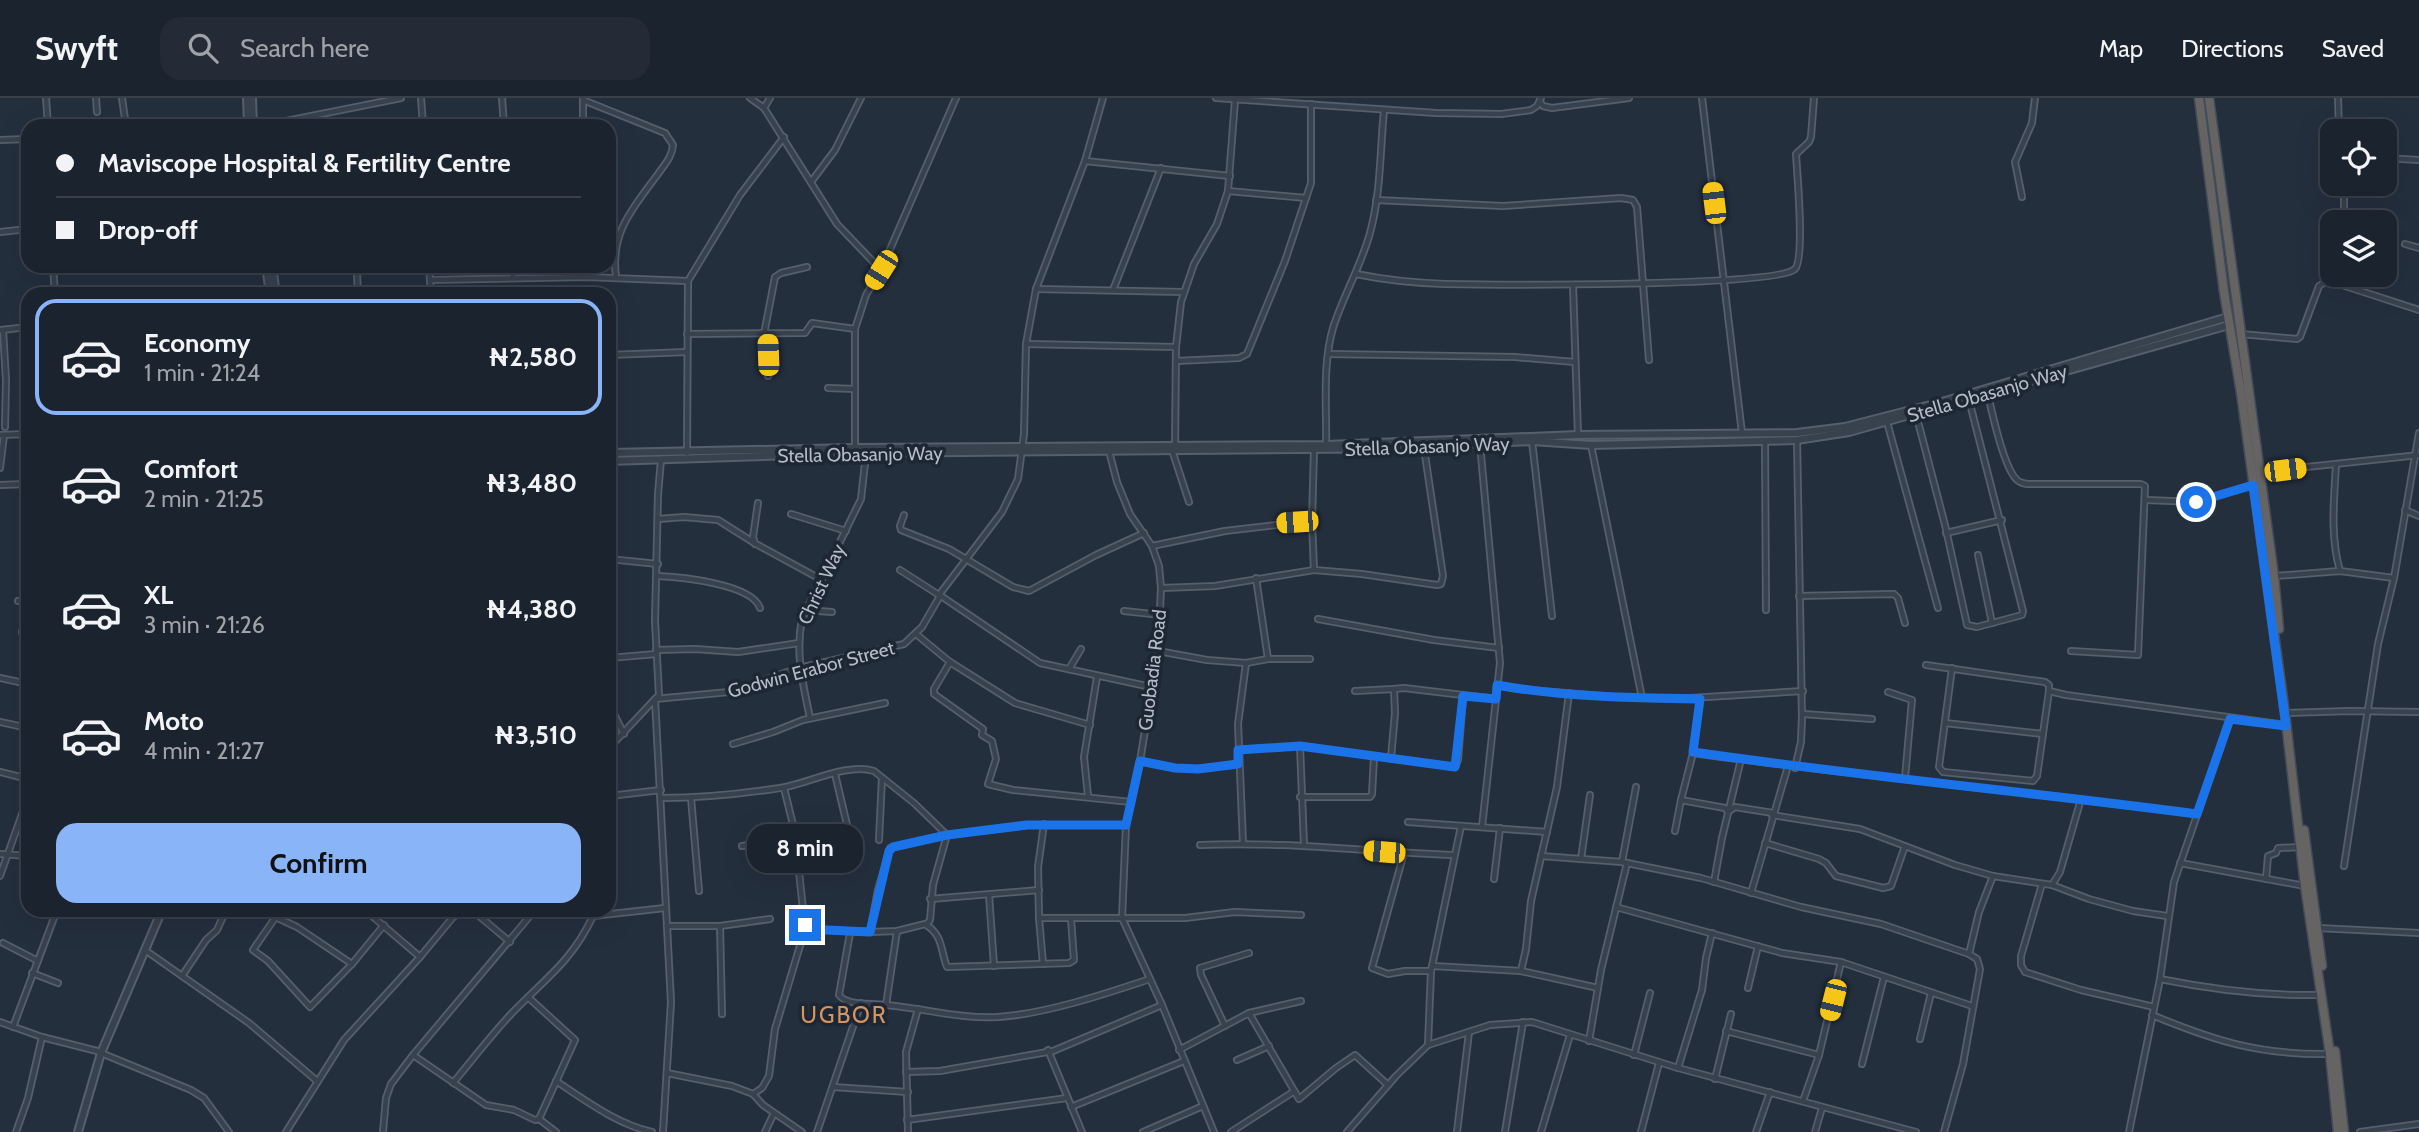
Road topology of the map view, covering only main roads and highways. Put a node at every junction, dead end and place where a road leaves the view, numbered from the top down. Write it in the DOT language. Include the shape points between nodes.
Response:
graph roads {
  1 [pos="2199,98"];
  2 [pos="2209,98"];
  3 [pos="2286,713"];
  4 [pos="2338,1132"];
  5 [pos="2344,1132"];
  1 -- 3 [label="highway"];
  2 -- 3 [label="highway" via="2274,576"];
  3 -- 4 [label="highway"];
  3 -- 5 [label="highway"];
}
